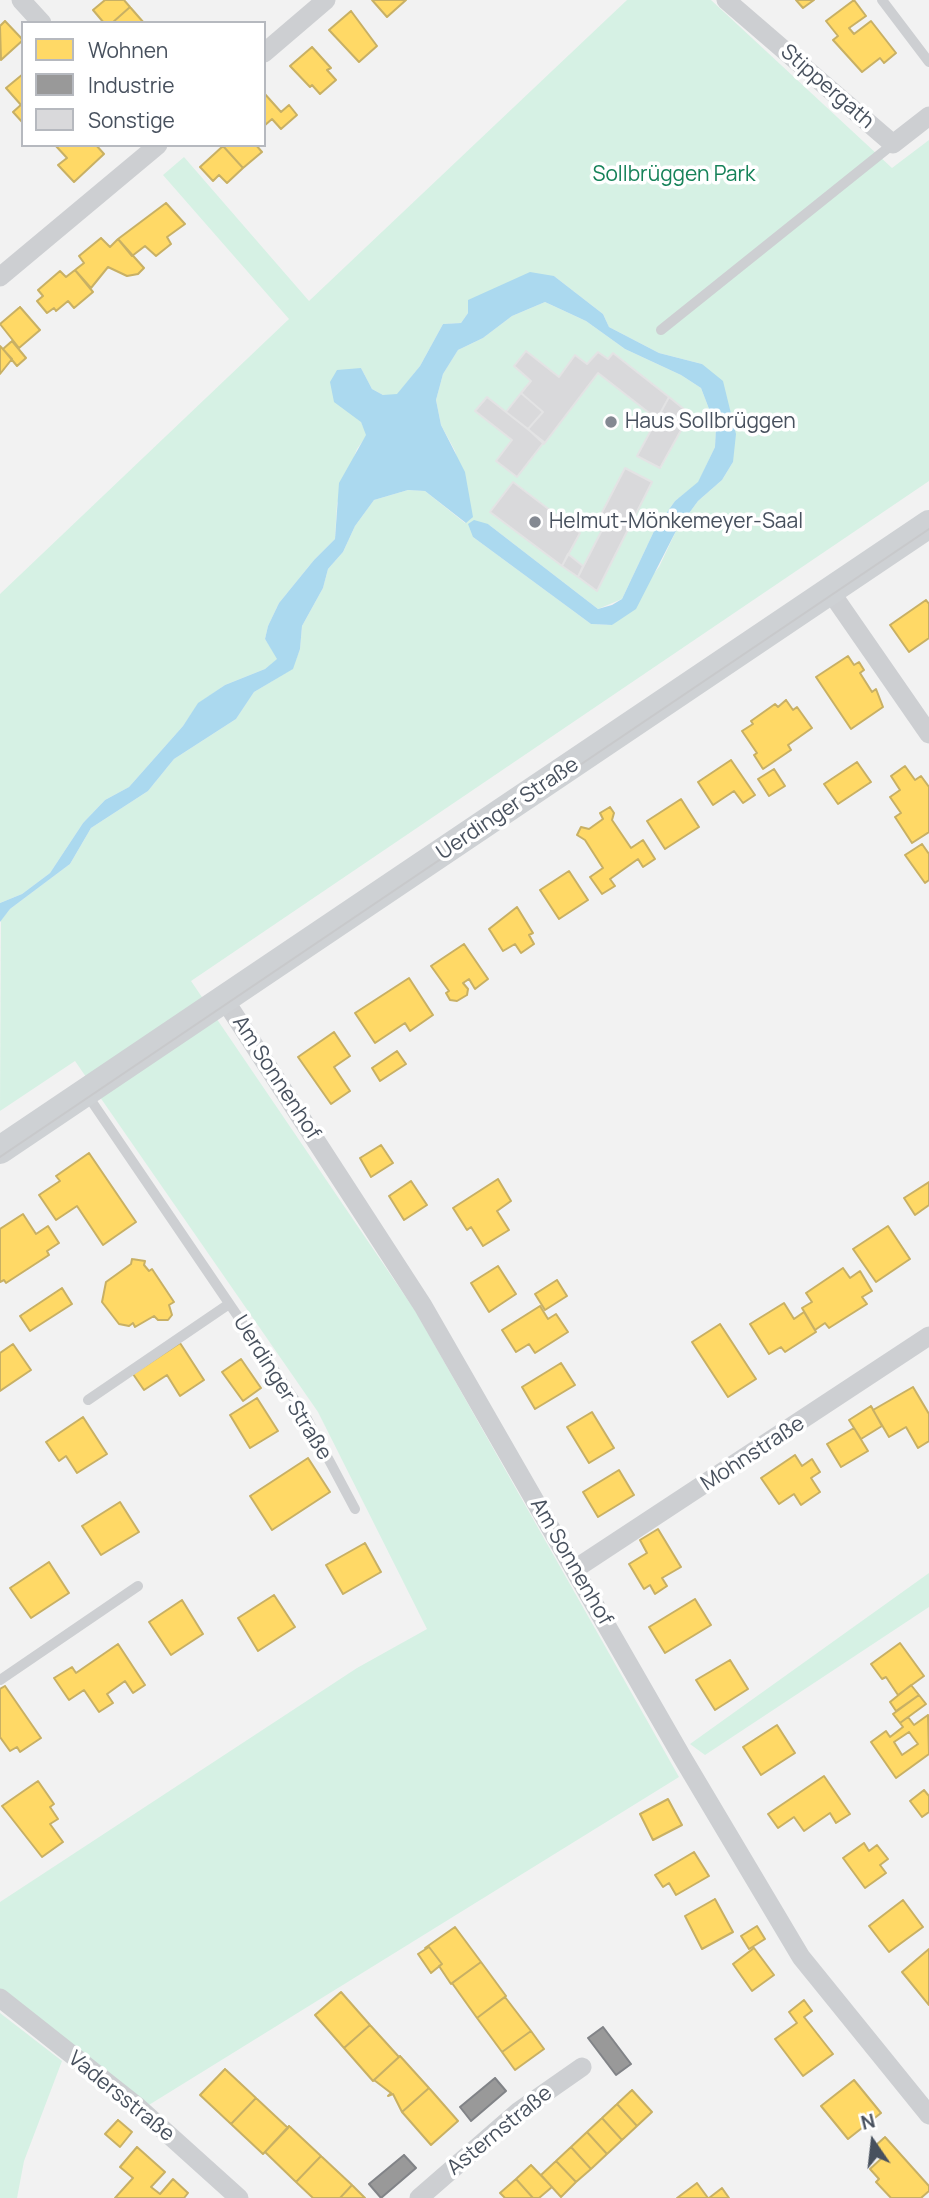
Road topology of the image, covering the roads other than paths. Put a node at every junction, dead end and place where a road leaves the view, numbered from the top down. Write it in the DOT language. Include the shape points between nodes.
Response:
graph roads {
  1 [pos="21,0"];
  2 [pos="326,0"];
  3 [pos="726,0"];
  4 [pos="882,0"];
  5 [pos="40,21"];
  6 [pos="266,51"];
  7 [pos="929,62"];
  8 [pos="929,116"];
  9 [pos="893,144"];
  10 [pos="156,147"];
  11 [pos="0,277"];
  12 [pos="661,330"];
  13 [pos="929,524"];
  14 [pos="830,591"];
  15 [pos="929,734"];
  16 [pos="224,999"];
  17 [pos="86,1092"];
  18 [pos="0,1150"];
  19 [pos="229,1304"];
  20 [pos="929,1336"];
  21 [pos="88,1400"];
  22 [pos="355,1509"];
  23 [pos="575,1569"];
  24 [pos="138,1586"];
  25 [pos="0,1680"];
  26 [pos="0,1998"];
  27 [pos="582,2067"];
  28 [pos="929,2115"];
  29 [pos="239,2198"];
  30 [pos="419,2198"];
  1 -- 5 [label="street"];
  2 -- 6 [label="street"];
  3 -- 9 [label="street, Stippergath"];
  4 -- 7 [label="lane"];
  8 -- 9 [label="street, Stippergath"];
  9 -- 12 [label="lane"];
  10 -- 11 [label="street"];
  13 -- 14 [label="main road, Uerdinger Straße"];
  14 -- 15 [label="street"];
  14 -- 16 [label="main road, Uerdinger Straße"];
  16 -- 17 [label="main road, Uerdinger Straße"];
  16 -- 23 [label="street, Am Sonnenhof" via="423,1306"];
  17 -- 18 [label="main road, Uerdinger Straße"];
  17 -- 19 [label="lane, Uerdinger Straße"];
  19 -- 21 [label="lane, Uerdinger Straße"];
  19 -- 22 [label="lane, Uerdinger Straße" via="305,1415"];
  20 -- 23 [label="street, Mohnstraße"];
  23 -- 28 [label="street, Am Sonnenhof" via="801,1957"];
  24 -- 25 [label="lane"];
  26 -- 29 [label="street, Vadersstraße" via="138,2107"];
  27 -- 30 [label="street, Asternstraße" via="519,2111"];
}
